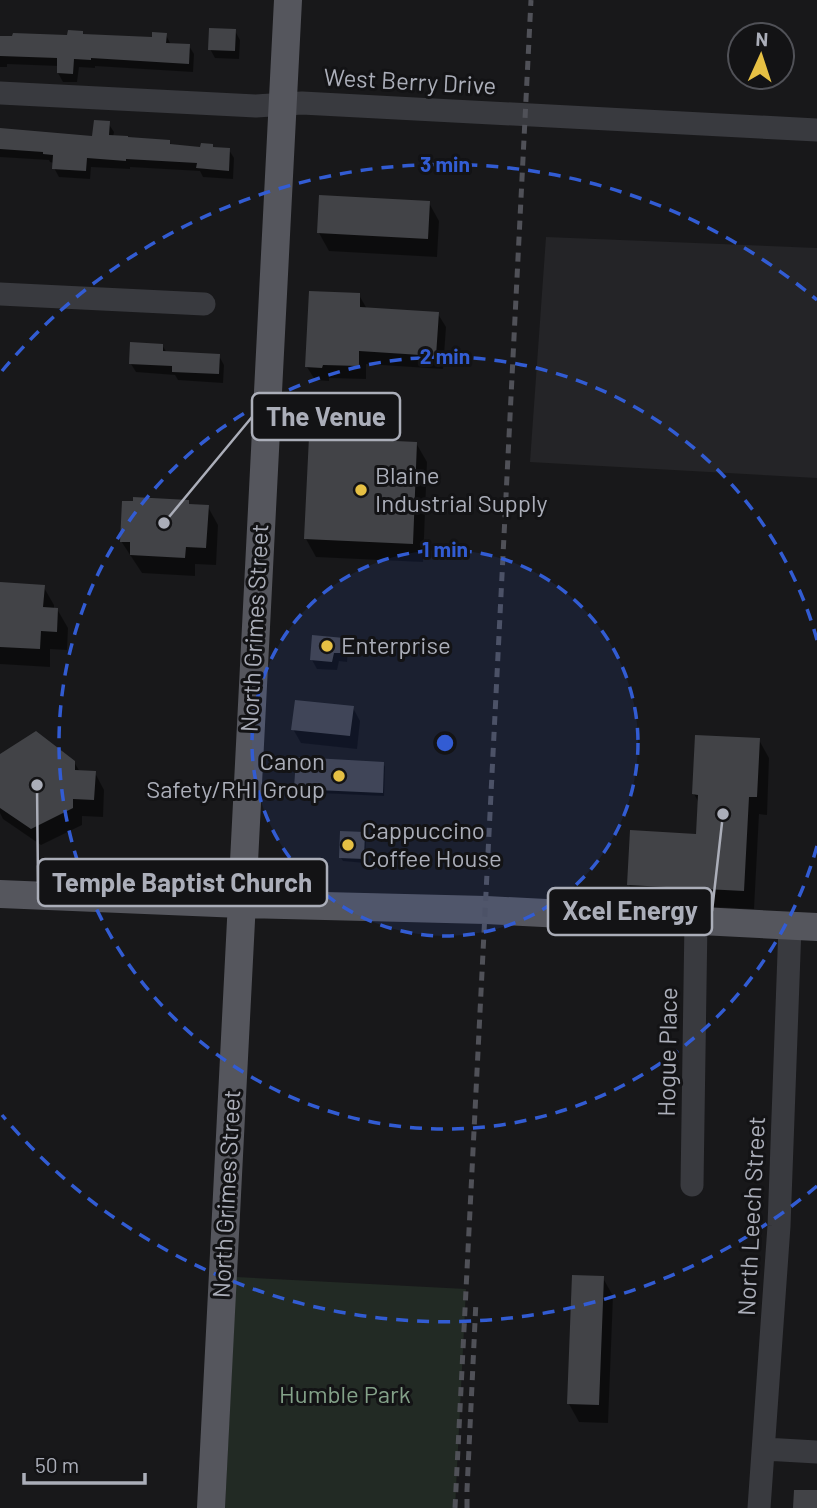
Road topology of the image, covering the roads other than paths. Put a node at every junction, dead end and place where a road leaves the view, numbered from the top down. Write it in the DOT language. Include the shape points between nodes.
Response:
graph roads {
  1 [pos="288,0"];
  2 [pos="0,93"];
  3 [pos="282,104"];
  4 [pos="817,130"];
  5 [pos="0,294"];
  6 [pos="204,304"];
  7 [pos="0,894"];
  8 [pos="241,904"];
  9 [pos="696,920"];
  10 [pos="804,926"];
  11 [pos="692,1185"];
  12 [pos="764,1449"];
  13 [pos="817,1452"];
  14 [pos="211,1508"];
  15 [pos="759,1508"];
  1 -- 3 [label="main road, North Grimes Street"];
  2 -- 3 [label="street, West Berry Drive"];
  3 -- 4 [label="street, West Berry Drive"];
  3 -- 8 [label="main road, North Grimes Street"];
  5 -- 6 [label="street"];
  7 -- 8 [label="main road"];
  8 -- 9 [label="main road" via="486,909"];
  8 -- 14 [label="main road, North Grimes Street"];
  9 -- 10 [label="main road"];
  9 -- 11 [label="street, Hogue Place"];
  10 -- 12 [label="street, North Leech Street"];
  12 -- 13 [label="street"];
  12 -- 15 [label="street, North Leech Street"];
}
